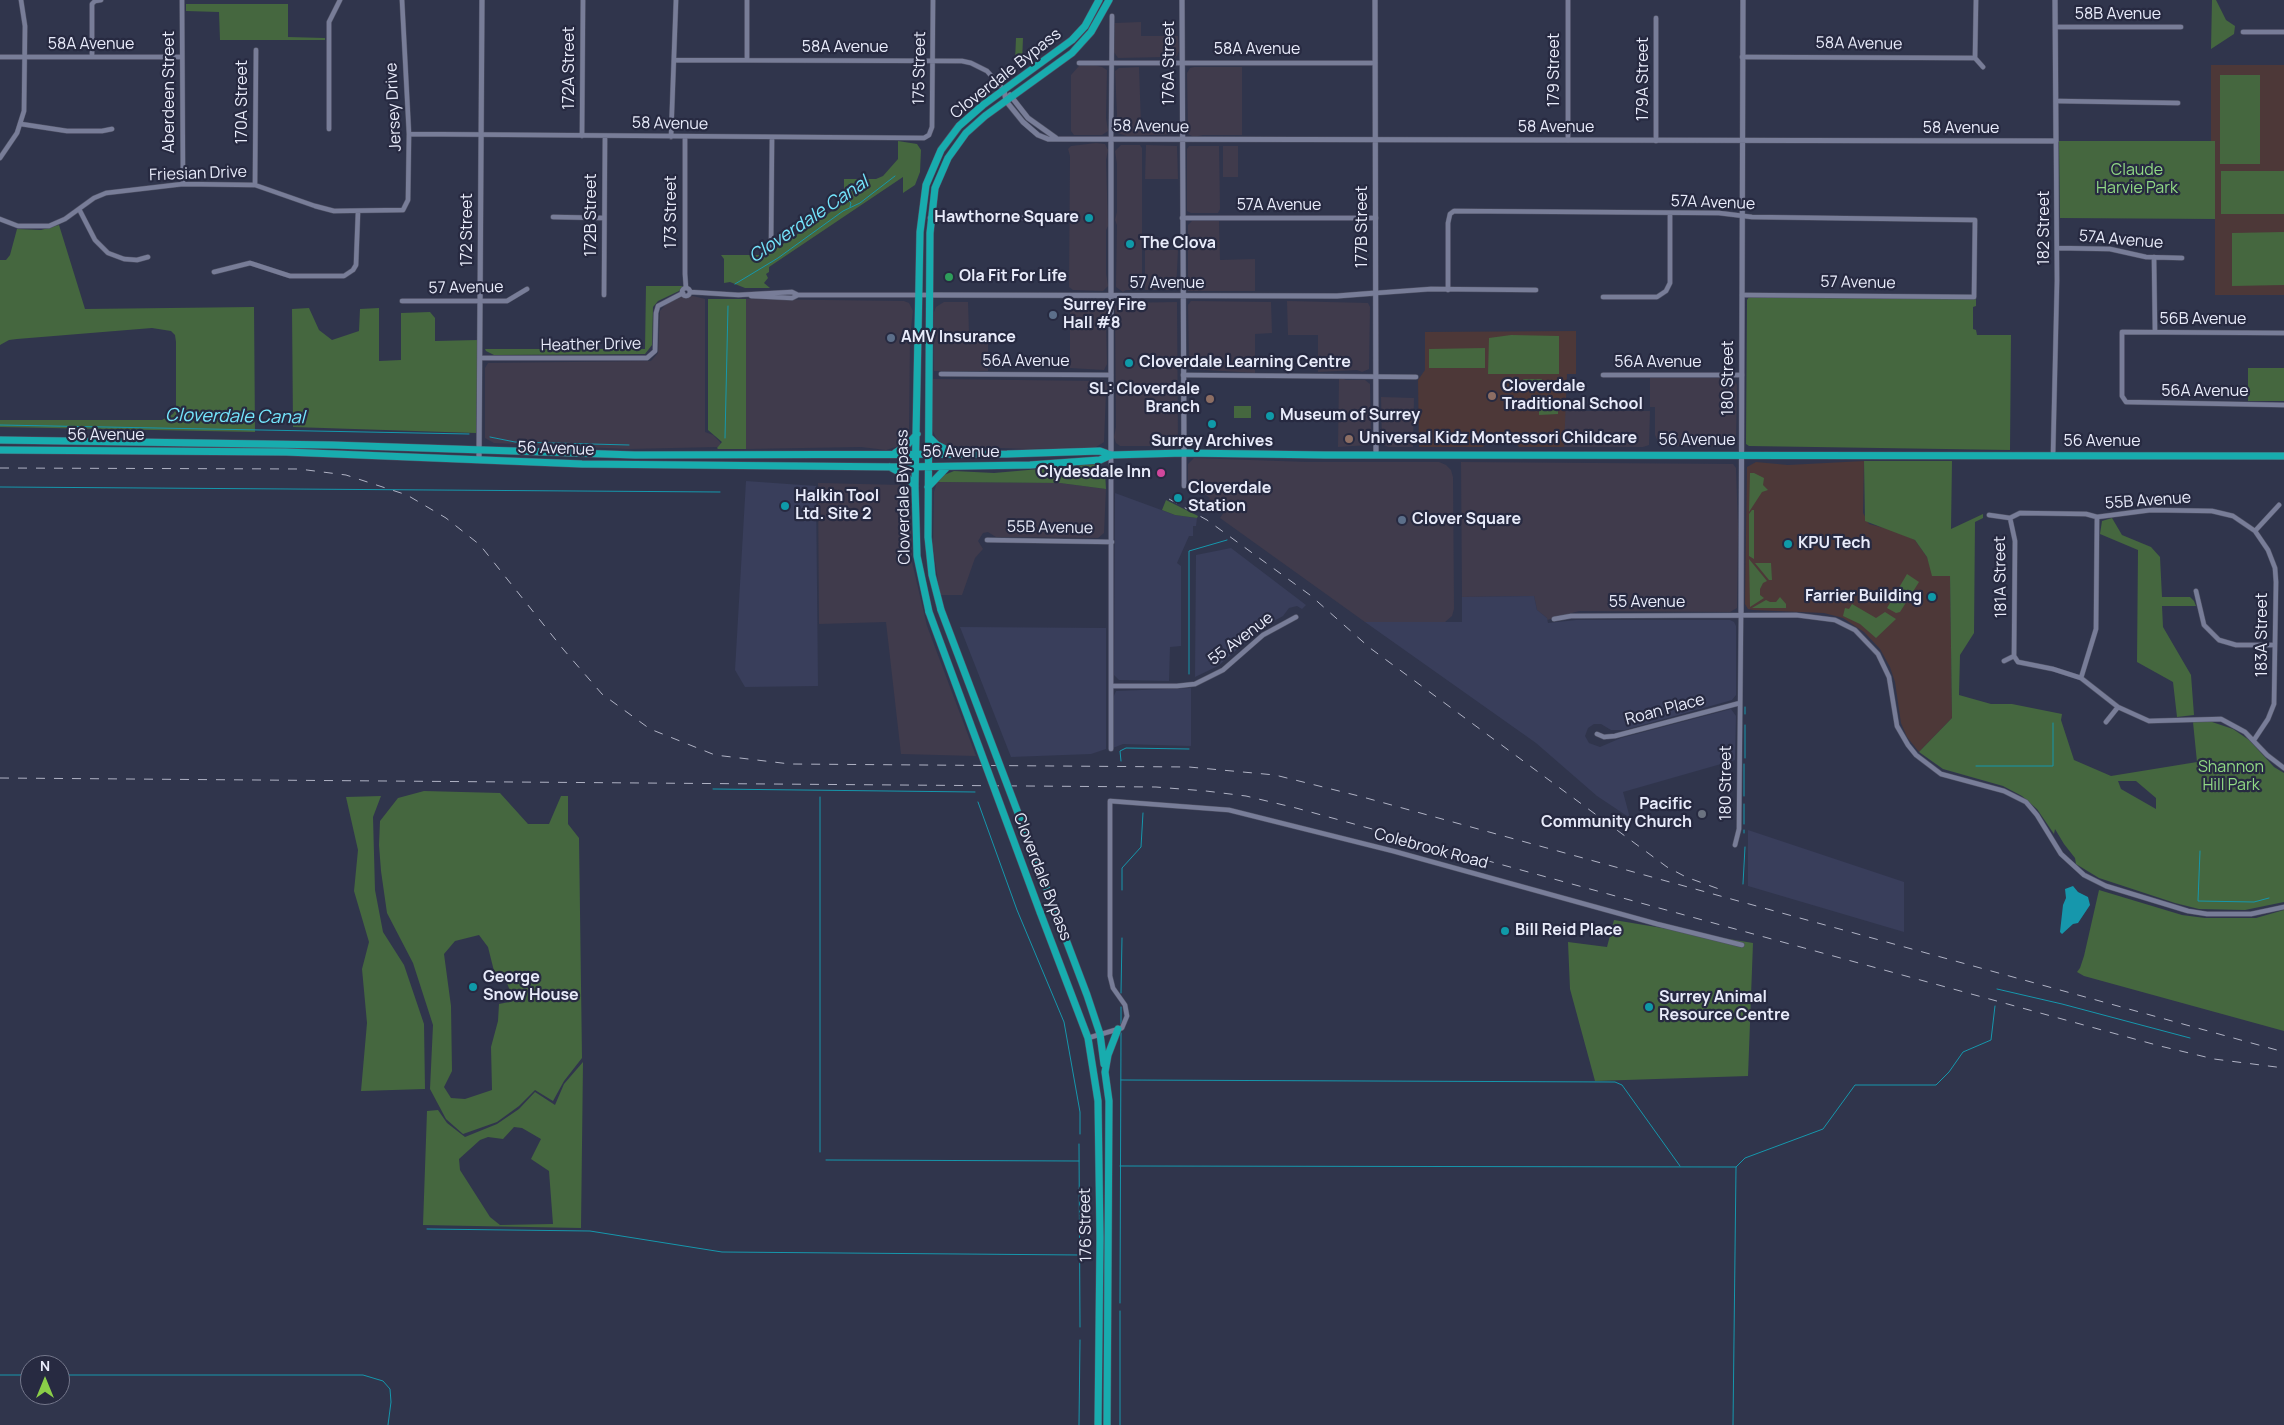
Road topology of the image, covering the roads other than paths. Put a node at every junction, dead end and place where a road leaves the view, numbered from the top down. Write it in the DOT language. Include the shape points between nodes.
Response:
graph roads {
  1 [pos="21,0"];
  2 [pos="101,0"];
  3 [pos="182,0"];
  4 [pos="340,0"];
  5 [pos="402,0"];
  6 [pos="482,0"];
  7 [pos="584,0"];
  8 [pos="676,0"];
  9 [pos="747,0"];
  10 [pos="933,0"];
  11 [pos="1099,0"];
  12 [pos="1109,0"];
  13 [pos="1182,0"];
  14 [pos="1375,0"];
  15 [pos="1568,0"];
  16 [pos="1743,0"];
  17 [pos="1976,0"];
  18 [pos="2056,0"];
  19 [pos="1112,16"];
  20 [pos="1656,18"];
  21 [pos="2056,27"];
  22 [pos="2181,27"];
  23 [pos="2243,32"];
  24 [pos="2284,32"];
  25 [pos="256,50"];
  26 [pos="0,57"];
  27 [pos="25,57"];
  28 [pos="92,57"];
  29 [pos="182,57"];
  30 [pos="1742,57"];
  31 [pos="1975,58"];
  32 [pos="674,60"];
  33 [pos="747,60"];
  34 [pos="932,61"];
  35 [pos="1112,62"];
  36 [pos="1079,63"];
  37 [pos="1182,63"];
  38 [pos="1375,63"];
  39 [pos="1983,67"];
  40 [pos="1004,90"];
  41 [pos="1009,98"];
  42 [pos="2056,101"];
  43 [pos="2178,103"];
  44 [pos="21,124"];
  45 [pos="112,128"];
  46 [pos="330,129"];
  47 [pos="409,134"];
  48 [pos="481,134"];
  49 [pos="929,135"];
  50 [pos="582,136"];
  51 [pos="605,136"];
  52 [pos="671,137"];
  53 [pos="685,137"];
  54 [pos="772,138"];
  55 [pos="1112,140"];
  56 [pos="1182,140"];
  57 [pos="1568,140"];
  58 [pos="1375,141"];
  59 [pos="1656,141"];
  60 [pos="1742,141"];
  61 [pos="2056,141"];
  62 [pos="0,158"];
  63 [pos="183,184"];
  64 [pos="255,185"];
  65 [pos="79,210"];
  66 [pos="403,210"];
  67 [pos="358,212"];
  68 [pos="1670,213"];
  69 [pos="1742,216"];
  70 [pos="553,217"];
  71 [pos="604,218"];
  72 [pos="930,218"];
  73 [pos="1065,218"];
  74 [pos="1182,218"];
  75 [pos="1376,218"];
  76 [pos="0,219"];
  77 [pos="771,248"];
  78 [pos="2057,248"];
  79 [pos="148,257"];
  80 [pos="2154,257"];
  81 [pos="2182,258"];
  82 [pos="214,272"];
  83 [pos="527,289"];
  84 [pos="688,290"];
  85 [pos="1448,290"];
  86 [pos="1536,290"];
  87 [pos="1376,293"];
  88 [pos="604,295"];
  89 [pos="918,295"];
  90 [pos="929,295"];
  91 [pos="1742,295"];
  92 [pos="1111,296"];
  93 [pos="1183,296"];
  94 [pos="1603,297"];
  95 [pos="1974,297"];
  96 [pos="402,301"];
  97 [pos="481,302"];
  98 [pos="2155,332"];
  99 [pos="2284,333"];
  100 [pos="481,358"];
  101 [pos="941,374"];
  102 [pos="1111,375"];
  103 [pos="1183,375"];
  104 [pos="1376,375"];
  105 [pos="1603,375"];
  106 [pos="1742,376"];
  107 [pos="1416,377"];
  108 [pos="2126,402"];
  109 [pos="2284,405"];
  110 [pos="917,434"];
  111 [pos="929,437"];
  112 [pos="0,440"];
  113 [pos="0,450"];
  114 [pos="480,450"];
  115 [pos="1184,453"];
  116 [pos="892,454"];
  117 [pos="916,454"];
  118 [pos="928,454"];
  119 [pos="956,454"];
  120 [pos="1111,455"];
  121 [pos="1376,455"];
  122 [pos="1741,455"];
  123 [pos="2053,456"];
  124 [pos="2284,456"];
  125 [pos="480,459"];
  126 [pos="890,466"];
  127 [pos="915,466"];
  128 [pos="928,466"];
  129 [pos="947,466"];
  130 [pos="915,486"];
  131 [pos="1184,486"];
  132 [pos="928,487"];
  133 [pos="2279,505"];
  134 [pos="1990,514"];
  135 [pos="2097,517"];
  136 [pos="2010,518"];
  137 [pos="2254,531"];
  138 [pos="987,540"];
  139 [pos="1112,542"];
  140 [pos="2196,591"];
  141 [pos="1741,616"];
  142 [pos="1296,617"];
  143 [pos="1554,619"];
  144 [pos="2275,645"];
  145 [pos="2014,656"];
  146 [pos="2004,661"];
  147 [pos="2081,678"];
  148 [pos="1112,686"];
  149 [pos="1740,703"];
  150 [pos="2118,708"];
  151 [pos="2106,722"];
  152 [pos="1597,734"];
  153 [pos="2254,740"];
  154 [pos="1111,749"];
  155 [pos="2284,768"];
  156 [pos="1735,845"];
  157 [pos="2284,907"];
  158 [pos="1742,945"];
  159 [pos="1118,1029"];
  160 [pos="1100,1034"];
  161 [pos="1088,1038"];
  162 [pos="1105,1072"];
  163 [pos="1098,1425"];
  164 [pos="1107,1425"];
  1 -- 27 [label="street"];
  2 -- 28 [label="street" via="92,4"];
  3 -- 29 [label="street, Aberdeen Street"];
  4 -- 46 [label="street" via="329,22"];
  5 -- 47 [label="street, Jersey Drive"];
  6 -- 48 [label="street, 172 Street"];
  7 -- 50 [label="street, 172A Street"];
  8 -- 32 [label="street"];
  9 -- 33 [label="street"];
  10 -- 34 [label="street, 175 Street"];
  11 -- 40 [label="highway, Cloverdale Bypass" via="1085,26 1072,40"];
  12 -- 41 [label="highway, Cloverdale Bypass" via="1078,47"];
  13 -- 37 [label="street, 176A Street"];
  14 -- 38 [label="street, 177B Street"];
  15 -- 57 [label="street, 179 Street"];
  16 -- 30 [label="street, 180 Street"];
  17 -- 31 [label="street"];
  18 -- 21 [label="street, 182 Street"];
  19 -- 35 [label="street"];
  20 -- 59 [label="street, 179A Street"];
  21 -- 22 [label="street, 58B Avenue"];
  21 -- 42 [label="street, 182 Street"];
  23 -- 24 [label="street"];
  25 -- 64 [label="street, 170A Street"];
  26 -- 27 [label="street, 58A Avenue"];
  27 -- 28 [label="street, 58A Avenue"];
  27 -- 44 [label="street"];
  28 -- 29 [label="street, 58A Avenue"];
  29 -- 63 [label="street, Aberdeen Street"];
  30 -- 31 [label="street, 58A Avenue"];
  30 -- 60 [label="street, 180 Street"];
  31 -- 39 [label="street"];
  32 -- 33 [label="street, 58A Avenue"];
  32 -- 52 [label="street"];
  33 -- 34 [label="street, 58A Avenue"];
  34 -- 40 [label="street, 58A Avenue" via="967,62 982,67"];
  34 -- 49 [label="street, 175 Street" via="932,127"];
  35 -- 36 [label="street, 58A Avenue"];
  35 -- 37 [label="street, 58A Avenue"];
  35 -- 55 [label="street"];
  37 -- 38 [label="street, 58A Avenue"];
  37 -- 56 [label="street, 176A Street"];
  38 -- 58 [label="street, 177B Street"];
  40 -- 41 [label="street, 58 Avenue"];
  40 -- 89 [label="highway, Cloverdale Bypass" via="959,126 941,150 931,172 921,215"];
  41 -- 55 [label="street, 58 Avenue" via="1023,122 1038,135 1048,139"];
  41 -- 72 [label="highway, Cloverdale Bypass" via="973,126 955,147 937,183"];
  42 -- 43 [label="street"];
  42 -- 61 [label="street, 182 Street"];
  44 -- 45 [label="street" via="67,131"];
  44 -- 62 [label="street"];
  47 -- 48 [label="street, 58 Avenue"];
  47 -- 66 [label="street, Jersey Drive" via="408,200"];
  48 -- 50 [label="street, 58 Avenue"];
  48 -- 97 [label="street, 172 Street"];
  49 -- 54 [label="street, 58 Avenue" via="919,139"];
  50 -- 51 [label="street, 58 Avenue"];
  51 -- 52 [label="street, 58 Avenue"];
  51 -- 71 [label="street, 172B Street"];
  52 -- 53 [label="street, 58 Avenue"];
  53 -- 54 [label="street, 58 Avenue"];
  53 -- 84 [label="street, 173 Street" via="685,274"];
  54 -- 77 [label="street"];
  55 -- 56 [label="street, 58 Avenue"];
  55 -- 92 [label="street"];
  56 -- 58 [label="street, 58 Avenue"];
  56 -- 74 [label="street, 176A Street"];
  57 -- 58 [label="street, 58 Avenue"];
  57 -- 59 [label="street, 58 Avenue"];
  58 -- 75 [label="street, 177B Street"];
  59 -- 60 [label="street, 58 Avenue"];
  60 -- 61 [label="street, 58 Avenue"];
  60 -- 69 [label="street, 180 Street"];
  61 -- 78 [label="street, 182 Street"];
  63 -- 64 [label="street, Friesian Drive"];
  63 -- 65 [label="street, Friesian Drive" via="106,193"];
  64 -- 67 [label="street, Friesian Drive" via="321,208"];
  65 -- 76 [label="street, Friesian Drive" via="57,223 40,227 18,226"];
  65 -- 79 [label="street" via="95,240 108,253 124,259"];
  66 -- 67 [label="street, Friesian Drive"];
  67 -- 82 [label="street" via="356,265 349,274 290,276 250,263"];
  68 -- 69 [label="street, 57A Avenue"];
  68 -- 85 [label="street, 57A Avenue" via="1459,211 1450,214"];
  68 -- 94 [label="street" via="1670,283 1666,291 1657,297"];
  69 -- 91 [label="street, 180 Street"];
  69 -- 95 [label="street, 57A Avenue" via="1975,220"];
  70 -- 71 [label="street"];
  71 -- 88 [label="street, 172B Street"];
  72 -- 73 [label="street"];
  72 -- 90 [label="highway, Cloverdale Bypass"];
  74 -- 75 [label="street, 57A Avenue"];
  74 -- 93 [label="street, 176A Street"];
  75 -- 87 [label="street, 177B Street"];
  78 -- 80 [label="street, 57A Avenue" via="2110,248"];
  78 -- 123 [label="street, 182 Street"];
  80 -- 81 [label="street, 57A Avenue"];
  80 -- 98 [label="street"];
  83 -- 97 [label="street, 57 Avenue" via="507,301"];
  84 -- 89 [label="street, 57 Avenue" via="792,298 798,295"];
  84 -- 100 [label="street, Heather Drive" via="658,306 654,351 646,358"];
  85 -- 86 [label="street, 57 Avenue"];
  85 -- 87 [label="street, 57 Avenue"];
  87 -- 93 [label="street, 57 Avenue"];
  87 -- 104 [label="street, 177B Street"];
  89 -- 90 [label="street, 57 Avenue"];
  89 -- 110 [label="highway, Cloverdale Bypass"];
  90 -- 92 [label="street, 57 Avenue"];
  90 -- 111 [label="highway, Cloverdale Bypass"];
  91 -- 95 [label="street, 57 Avenue"];
  91 -- 106 [label="street, 180 Street"];
  92 -- 93 [label="street, 57 Avenue"];
  92 -- 102 [label="street"];
  93 -- 103 [label="street, 176A Street"];
  96 -- 97 [label="street, 57 Avenue"];
  97 -- 100 [label="street, 172 Street"];
  98 -- 99 [label="street, 56B Avenue"];
  98 -- 108 [label="street, 56B Avenue" via="2122,332 2122,396"];
  100 -- 114 [label="street, 172 Street"];
  101 -- 102 [label="street, 56A Avenue"];
  102 -- 120 [label="street"];
  103 -- 104 [label="street"];
  103 -- 115 [label="street, 176A Street"];
  104 -- 107 [label="street"];
  104 -- 121 [label="street, 177B Street"];
  105 -- 106 [label="street, 56A Avenue"];
  106 -- 122 [label="street, 180 Street"];
  108 -- 109 [label="street, 56A Avenue"];
  110 -- 116 [label="highway"];
  110 -- 117 [label="highway, Cloverdale Bypass"];
  111 -- 118 [label="highway, Cloverdale Bypass"];
  111 -- 119 [label="highway" via="937,445"];
  112 -- 114 [label="highway, 56 Avenue"];
  113 -- 125 [label="highway, 56 Avenue" via="286,452"];
  114 -- 116 [label="highway, 56 Avenue" via="635,455"];
  114 -- 125 [label="street, 172 Street"];
  115 -- 120 [label="highway, 56 Avenue"];
  115 -- 121 [label="highway, 56 Avenue"];
  115 -- 131 [label="street, 176A Street"];
  116 -- 117 [label="highway, 56 Avenue"];
  117 -- 118 [label="highway, 56 Avenue"];
  117 -- 127 [label="highway, Cloverdale Bypass"];
  118 -- 119 [label="highway, 56 Avenue"];
  118 -- 128 [label="highway, Cloverdale Bypass"];
  119 -- 120 [label="highway, 56 Avenue" via="1100,451"];
  120 -- 129 [label="highway, 56 Avenue" via="1100,460 1030,465"];
  120 -- 139 [label="street"];
  121 -- 122 [label="highway, 56 Avenue"];
  122 -- 123 [label="highway, 56 Avenue"];
  122 -- 141 [label="street, 180 Street"];
  123 -- 124 [label="highway, 56 Avenue"];
  125 -- 126 [label="highway, 56 Avenue" via="582,464"];
  126 -- 127 [label="highway, 56 Avenue"];
  126 -- 130 [label="highway"];
  127 -- 128 [label="highway, 56 Avenue"];
  127 -- 130 [label="highway, Cloverdale Bypass"];
  128 -- 129 [label="highway, 56 Avenue"];
  128 -- 132 [label="highway, Cloverdale Bypass"];
  129 -- 132 [label="highway"];
  130 -- 161 [label="highway, Cloverdale Bypass, bridge" via="917,556 929,612"];
  132 -- 160 [label="highway, Cloverdale Bypass, bridge" via="930,565 941,610"];
  133 -- 137 [label="street"];
  134 -- 136 [label="street, 181A Street"];
  135 -- 136 [label="street, 55B Avenue" via="2020,513"];
  135 -- 137 [label="street, 55B Avenue" via="2151,510 2212,511 2233,516"];
  135 -- 147 [label="street" via="2096,629"];
  136 -- 145 [label="street, 181A Street" via="2015,541"];
  137 -- 144 [label="street, 183A Street" via="2268,550 2274,568"];
  138 -- 139 [label="street, 55B Avenue"];
  139 -- 148 [label="street"];
  140 -- 144 [label="street" via="2204,625 2219,640 2236,645"];
  141 -- 143 [label="street, 55 Avenue" via="1571,616"];
  141 -- 149 [label="street, 180 Street"];
  141 -- 157 [label="street, 55 Avenue" via="1812,616 1835,620 1855,630 1883,662 1889,677 1897,726 1912,750 1941,774 2004,791 2026,802 2061,854 2084,875 2106,886 2197,913 2251,914"];
  142 -- 148 [label="street, 55 Avenue" via="1277,625 1223,670 1195,684"];
  144 -- 153 [label="street, 183A Street" via="2274,704"];
  145 -- 146 [label="street"];
  145 -- 147 [label="street" via="2018,662"];
  147 -- 150 [label="street"];
  148 -- 154 [label="street"];
  149 -- 152 [label="street, Roan Place" via="1615,736"];
  149 -- 156 [label="street, 180 Street" via="1739,829"];
  150 -- 151 [label="street"];
  150 -- 153 [label="street" via="2149,721 2221,719"];
  153 -- 155 [label="street"];
  158 -- 159 [label="street, Colebrook Road" via="1229,810 1110,801 1110,976 1127,1016 1122,1028"];
  159 -- 160 [label="street"];
  159 -- 162 [label="highway"];
  160 -- 161 [label="street"];
  160 -- 162 [label="highway"];
  161 -- 163 [label="highway, 176 Street" via="1098,1102"];
  162 -- 164 [label="highway" via="1109,1101"];
}
